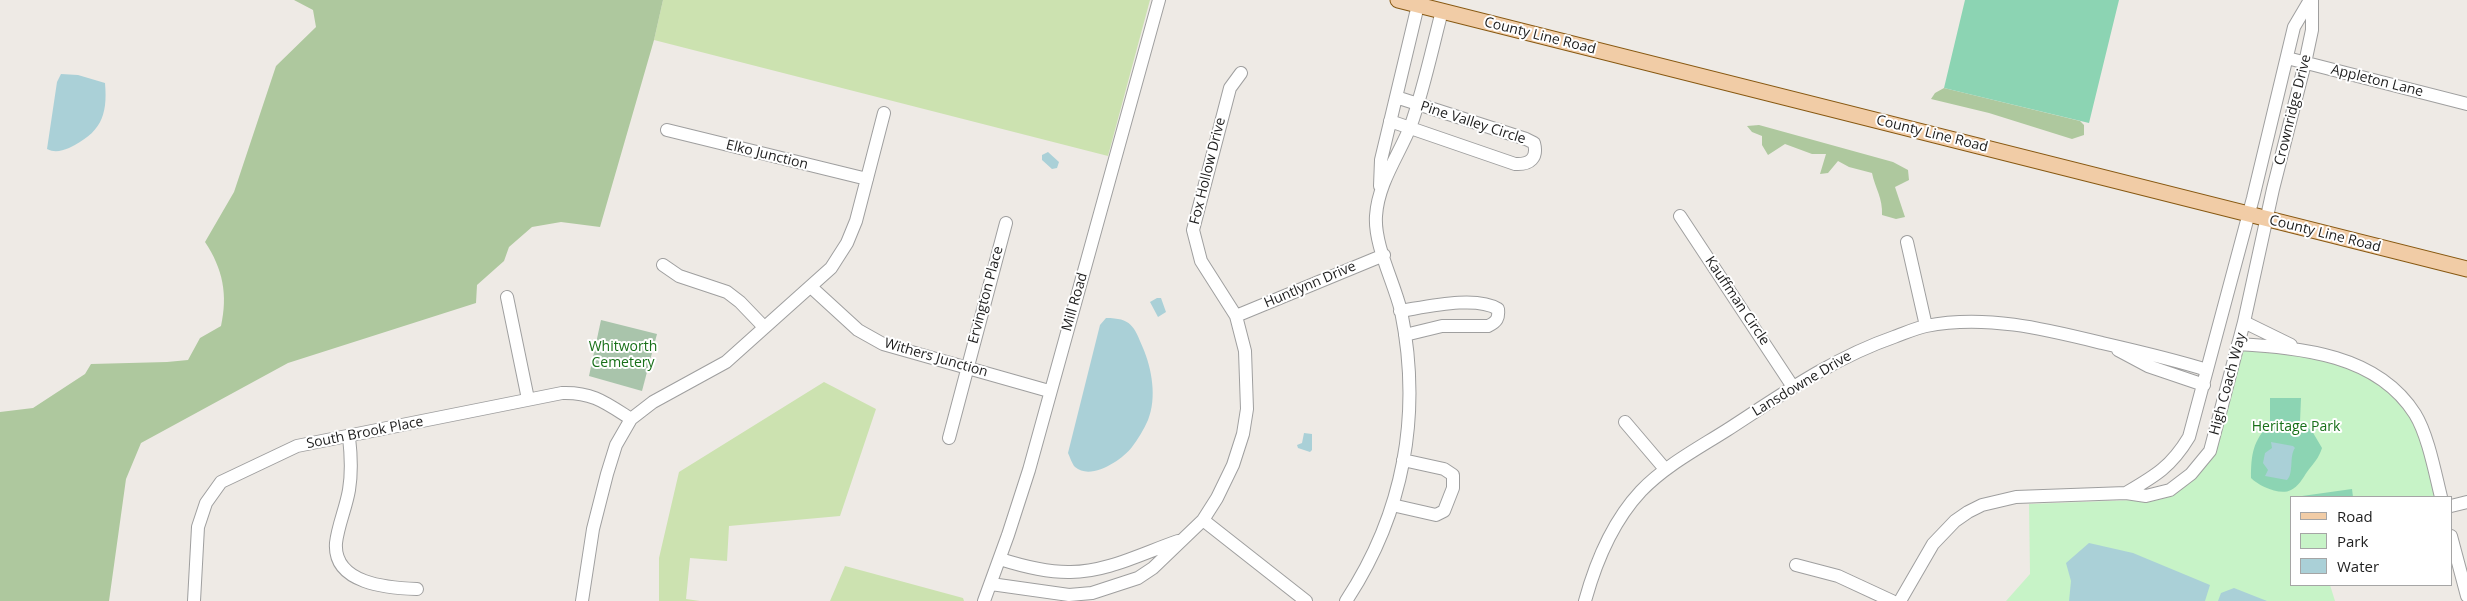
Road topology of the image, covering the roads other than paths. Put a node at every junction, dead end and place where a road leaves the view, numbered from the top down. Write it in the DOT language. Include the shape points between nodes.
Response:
graph roads {
  1 [pos="1159,0"];
  2 [pos="1398,0"];
  3 [pos="2311,0"];
  4 [pos="1418,5"];
  5 [pos="1442,11"];
  6 [pos="2287,58"];
  7 [pos="2305,63"];
  8 [pos="1241,73"];
  9 [pos="1396,97"];
  10 [pos="2467,104"];
  11 [pos="1417,105"];
  12 [pos="884,113"];
  13 [pos="1390,121"];
  14 [pos="1410,126"];
  15 [pos="667,130"];
  16 [pos="867,179"];
  17 [pos="1379,191"];
  18 [pos="2248,214"];
  19 [pos="1680,216"];
  20 [pos="2267,220"];
  21 [pos="1006,222"];
  22 [pos="1907,242"];
  23 [pos="1384,255"];
  24 [pos="662,265"];
  25 [pos="2467,269"];
  26 [pos="811,287"];
  27 [pos="507,297"];
  28 [pos="1400,311"];
  29 [pos="1236,316"];
  30 [pos="1926,326"];
  31 [pos="764,327"];
  32 [pos="2219,327"];
  33 [pos="2241,333"];
  34 [pos="1405,335"];
  35 [pos="2298,348"];
  36 [pos="967,368"];
  37 [pos="2206,378"];
  38 [pos="2228,384"];
  39 [pos="1793,387"];
  40 [pos="1049,391"];
  41 [pos="528,399"];
  42 [pos="632,419"];
  43 [pos="1625,422"];
  44 [pos="349,436"];
  45 [pos="949,438"];
  46 [pos="2175,459"];
  47 [pos="1403,460"];
  48 [pos="1665,470"];
  49 [pos="2191,474"];
  50 [pos="2126,493"];
  51 [pos="2441,496"];
  52 [pos="2467,502"];
  53 [pos="1392,504"];
  54 [pos="2452,506"];
  55 [pos="1203,520"];
  56 [pos="1180,540"];
  57 [pos="2452,540"];
  58 [pos="1000,560"];
  59 [pos="1796,565"];
  60 [pos="1090,570"];
  61 [pos="1068,572"];
  62 [pos="991,584"];
  63 [pos="416,589"];
  64 [pos="2467,596"];
  65 [pos="1092,597"];
  66 [pos="1069,598"];
  67 [pos="194,601"];
  68 [pos="582,601"];
  69 [pos="984,601"];
  70 [pos="1306,601"];
  71 [pos="1346,601"];
  72 [pos="1585,601"];
  73 [pos="1892,601"];
  74 [pos="1900,601"];
  1 -- 40 [label="street, Mill Road"];
  2 -- 4 [label="main road, County Line Road"];
  3 -- 6 [label="street, Crownridge Drive" via="2294,27"];
  3 -- 7 [label="street, Crownridge Drive" via="2312,30"];
  4 -- 5 [label="main road, County Line Road"];
  4 -- 9 [label="street"];
  5 -- 11 [label="street"];
  5 -- 18 [label="main road, County Line Road"];
  6 -- 7 [label="street, Appleton Lane"];
  6 -- 18 [label="street, Crownridge Drive"];
  7 -- 10 [label="street, Appleton Lane"];
  7 -- 20 [label="street, Crownridge Drive"];
  8 -- 29 [label="street, Fox Hollow Drive" via="1230,88 1193,230 1201,261"];
  9 -- 11 [label="street, Pine Valley Circle"];
  9 -- 13 [label="street"];
  11 -- 14 [label="street"];
  11 -- 14 [label="street, Pine Valley Circle" via="1526,139 1534,144 1535,155 1531,162 1516,164"];
  12 -- 16 [label="street"];
  13 -- 14 [label="street, Pine Valley Circle"];
  13 -- 17 [label="street" via="1381,160"];
  14 -- 17 [label="street"];
  15 -- 16 [label="street, Elko Junction"];
  16 -- 26 [label="street" via="847,243 831,268"];
  17 -- 23 [label="street" via="1375,217"];
  18 -- 20 [label="main road, County Line Road"];
  18 -- 32 [label="street, High Coach Way"];
  19 -- 39 [label="street, Kauffman Circle"];
  20 -- 25 [label="main road, County Line Road"];
  20 -- 33 [label="street, High Coach Way"];
  21 -- 36 [label="street, Ervington Place"];
  22 -- 30 [label="street"];
  23 -- 28 [label="street"];
  23 -- 29 [label="street, Huntlynn Drive"];
  24 -- 31 [label="street" via="679,276 727,292"];
  26 -- 31 [label="street"];
  26 -- 36 [label="street, Withers Junction" via="848,323 867,336 897,349"];
  27 -- 41 [label="street"];
  28 -- 34 [label="street"];
  28 -- 34 [label="street" via="1446,303 1491,304 1498,309 1499,316 1488,326 1442,326"];
  29 -- 55 [label="street, Fox Hollow Drive" via="1245,351 1247,409 1243,434 1233,465"];
  30 -- 37 [label="street, Lansdowne Drive" via="1971,323 2034,327 2153,353"];
  30 -- 39 [label="street, Lansdowne Drive" via="1870,345"];
  31 -- 42 [label="street" via="726,362 653,402"];
  32 -- 33 [label="street"];
  32 -- 37 [label="street, High Coach Way"];
  33 -- 35 [label="street"];
  33 -- 35 [label="street"];
  33 -- 38 [label="street, High Coach Way"];
  34 -- 47 [label="street" via="1411,388"];
  35 -- 51 [label="street" via="2350,362 2392,389 2415,414"];
  36 -- 40 [label="street, Withers Junction"];
  36 -- 45 [label="street, Ervington Place"];
  37 -- 38 [label="street, Lansdowne Drive"];
  37 -- 46 [label="street, High Coach Way" via="2189,437"];
  38 -- 49 [label="street, High Coach Way" via="2210,450"];
  39 -- 48 [label="street, Lansdowne Drive"];
  40 -- 58 [label="street, Mill Road"];
  41 -- 42 [label="street, South Brook Place" via="579,392 597,397"];
  41 -- 44 [label="street, South Brook Place"];
  42 -- 68 [label="street" via="616,445 607,474 593,529"];
  43 -- 48 [label="street"];
  44 -- 63 [label="street" via="349,490 336,544 339,557 354,576 365,582"];
  44 -- 67 [label="street, South Brook Place" via="297,446 222,482 206,503 198,527"];
  46 -- 49 [label="street"];
  46 -- 50 [label="street, High Coach Way" via="2162,472"];
  47 -- 53 [label="street"];
  47 -- 53 [label="street" via="1444,469 1453,475 1453,488 1444,511 1436,515"];
  48 -- 72 [label="street, Lansdowne Drive" via="1641,492 1607,538"];
  49 -- 50 [label="street, High Coach Way" via="2170,490 2146,496"];
  50 -- 74 [label="street, High Coach Way" via="2016,497 1982,505 1955,521 1934,544"];
  52 -- 54 [label="street"];
  53 -- 71 [label="street" via="1383,535 1367,569"];
  55 -- 56 [label="street, Fox Hollow Drive"];
  55 -- 70 [label="street"];
  56 -- 60 [label="street, Fox Hollow Drive"];
  56 -- 65 [label="street, Fox Hollow Drive" via="1153,568 1138,578"];
  57 -- 64 [label="street"];
  58 -- 61 [label="street, Fox Hollow Drive"];
  58 -- 62 [label="street, Mill Road"];
  59 -- 73 [label="street" via="1838,576"];
  60 -- 61 [label="street, Fox Hollow Drive"];
  60 -- 65 [label="street"];
  61 -- 66 [label="street"];
  62 -- 66 [label="street, Fox Hollow Drive"];
  62 -- 69 [label="street, Mill Road"];
  65 -- 66 [label="street, Fox Hollow Drive"];
}
